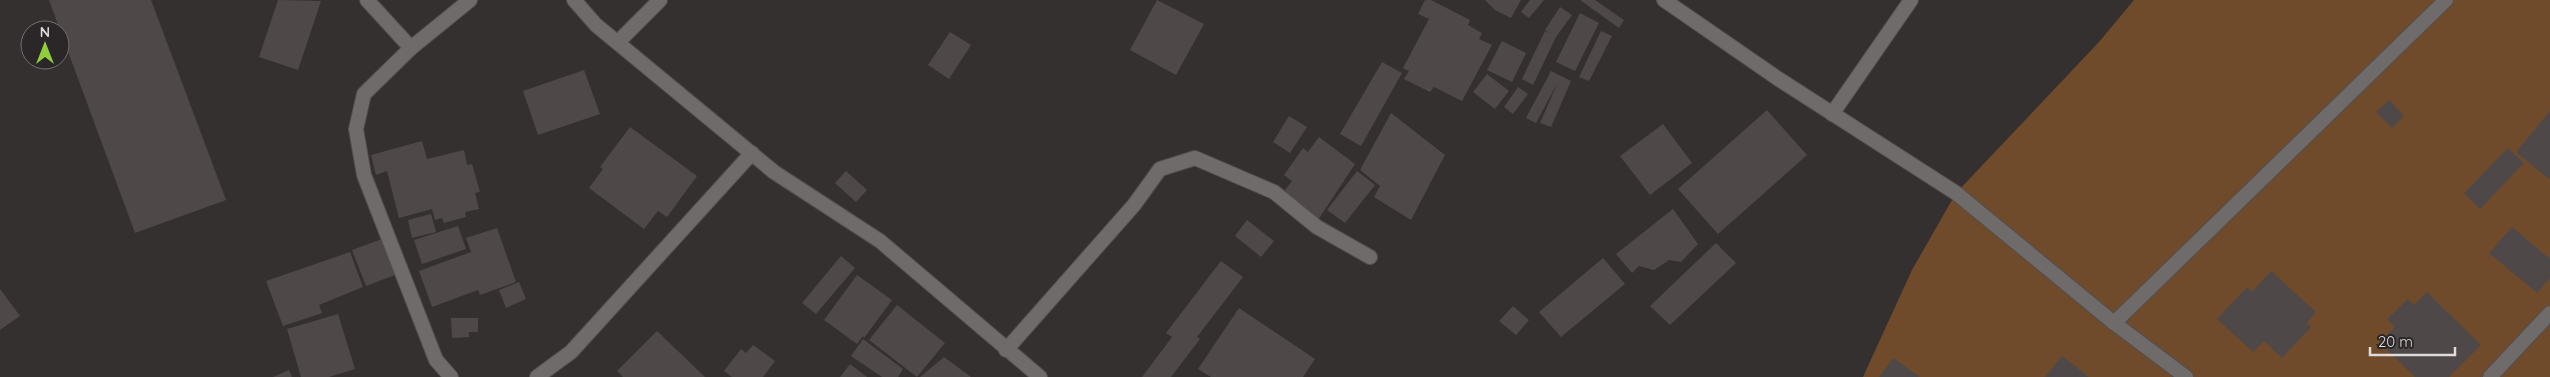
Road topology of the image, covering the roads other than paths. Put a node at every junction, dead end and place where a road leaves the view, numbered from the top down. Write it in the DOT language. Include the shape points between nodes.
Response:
graph roads {
  1 [pos="367,0"];
  2 [pos="470,0"];
  3 [pos="574,0"];
  4 [pos="660,0"];
  5 [pos="1664,0"];
  6 [pos="1911,0"];
  7 [pos="2446,0"];
  8 [pos="618,42"];
  9 [pos="411,48"];
  10 [pos="1832,114"];
  11 [pos="752,153"];
  12 [pos="1370,257"];
  13 [pos="2550,313"];
  14 [pos="2114,323"];
  15 [pos="1006,350"];
  16 [pos="451,377"];
  17 [pos="537,377"];
  18 [pos="1040,377"];
  19 [pos="2186,377"];
  20 [pos="2490,377"];
  1 -- 9 [label="street"];
  2 -- 9 [label="street"];
  3 -- 8 [label="street" via="596,25"];
  4 -- 8 [label="street"];
  5 -- 10 [label="street"];
  6 -- 10 [label="street"];
  7 -- 14 [label="street"];
  8 -- 11 [label="street"];
  9 -- 16 [label="street" via="364,94 356,129 364,175 436,360"];
  10 -- 14 [label="street" via="1956,193"];
  11 -- 15 [label="street" via="774,172 880,241"];
  11 -- 17 [label="street" via="572,352"];
  12 -- 15 [label="street" via="1317,227 1274,192 1195,158 1160,169 1134,205"];
  13 -- 20 [label="street"];
  14 -- 19 [label="street"];
  15 -- 18 [label="street"];
}
